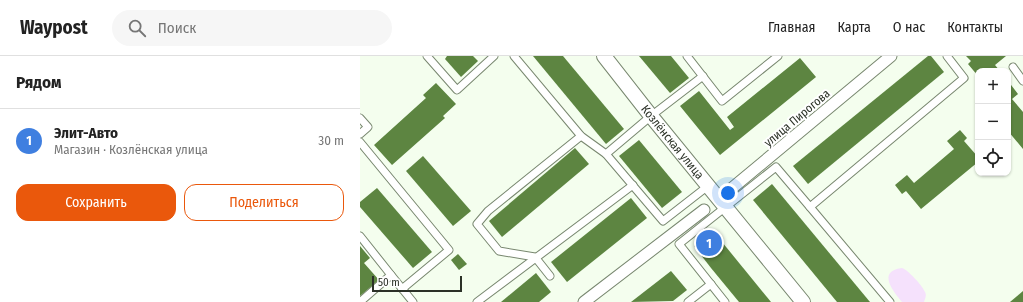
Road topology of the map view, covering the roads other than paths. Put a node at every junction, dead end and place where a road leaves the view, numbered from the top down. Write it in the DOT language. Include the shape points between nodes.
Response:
graph roads {
  1 [pos="427,56"];
  2 [pos="494,56"];
  3 [pos="514,56"];
  4 [pos="604,56"];
  5 [pos="687,56"];
  6 [pos="778,56"];
  7 [pos="891,56"];
  8 [pos="947,56"];
  9 [pos="1013,67"];
  10 [pos="703,76"];
  11 [pos="1023,81"];
  12 [pos="651,116"];
  13 [pos="360,118"];
  14 [pos="360,134"];
  15 [pos="581,136"];
  16 [pos="360,142"];
  17 [pos="606,154"];
  18 [pos="633,185"];
  19 [pos="708,186"];
  20 [pos="722,203"];
  21 [pos="810,207"];
  22 [pos="704,210"];
  23 [pos="360,236"];
  24 [pos="535,257"];
  25 [pos="391,275"];
  26 [pos="550,276"];
  27 [pos="710,284"];
  28 [pos="402,289"];
  29 [pos="360,302"];
  30 [pos="413,302"];
  31 [pos="477,302"];
  32 [pos="584,302"];
  33 [pos="688,302"];
  34 [pos="725,302"];
  35 [pos="803,302"];
  36 [pos="890,302"];
  1 -- 2 [label="lane" via="457,90"];
  3 -- 15 [label="lane"];
  4 -- 12 [label="street, Козлёнская улица"];
  5 -- 10 [label="lane"];
  6 -- 10 [label="lane" via="722,101"];
  7 -- 20 [label="street, улица Пирогова"];
  8 -- 21 [label="lane" via="964,78"];
  9 -- 11 [label="lane"];
  10 -- 12 [label="lane"];
  12 -- 17 [label="lane"];
  12 -- 19 [label="street, Козлёнская улица"];
  13 -- 14 [label="lane" via="368,127"];
  15 -- 17 [label="lane"];
  15 -- 24 [label="lane" via="488,211 477,224 498,251"];
  16 -- 28 [label="lane" via="449,250"];
  17 -- 18 [label="lane"];
  18 -- 19 [label="lane" via="663,221"];
  18 -- 24 [label="lane"];
  19 -- 20 [label="street, Козлёнская улица"];
  20 -- 21 [label="lane" via="776,167"];
  20 -- 27 [label="lane" via="678,244"];
  20 -- 35 [label="street, Козлёнская улица"];
  21 -- 36 [label="lane"];
  22 -- 32 [label="street"];
  23 -- 25 [label="lane"];
  24 -- 26 [label="lane"];
  24 -- 31 [label="lane"];
  25 -- 28 [label="lane"];
  25 -- 29 [label="lane"];
  27 -- 33 [label="lane"];
  27 -- 34 [label="lane"];
  28 -- 30 [label="lane"];
}
